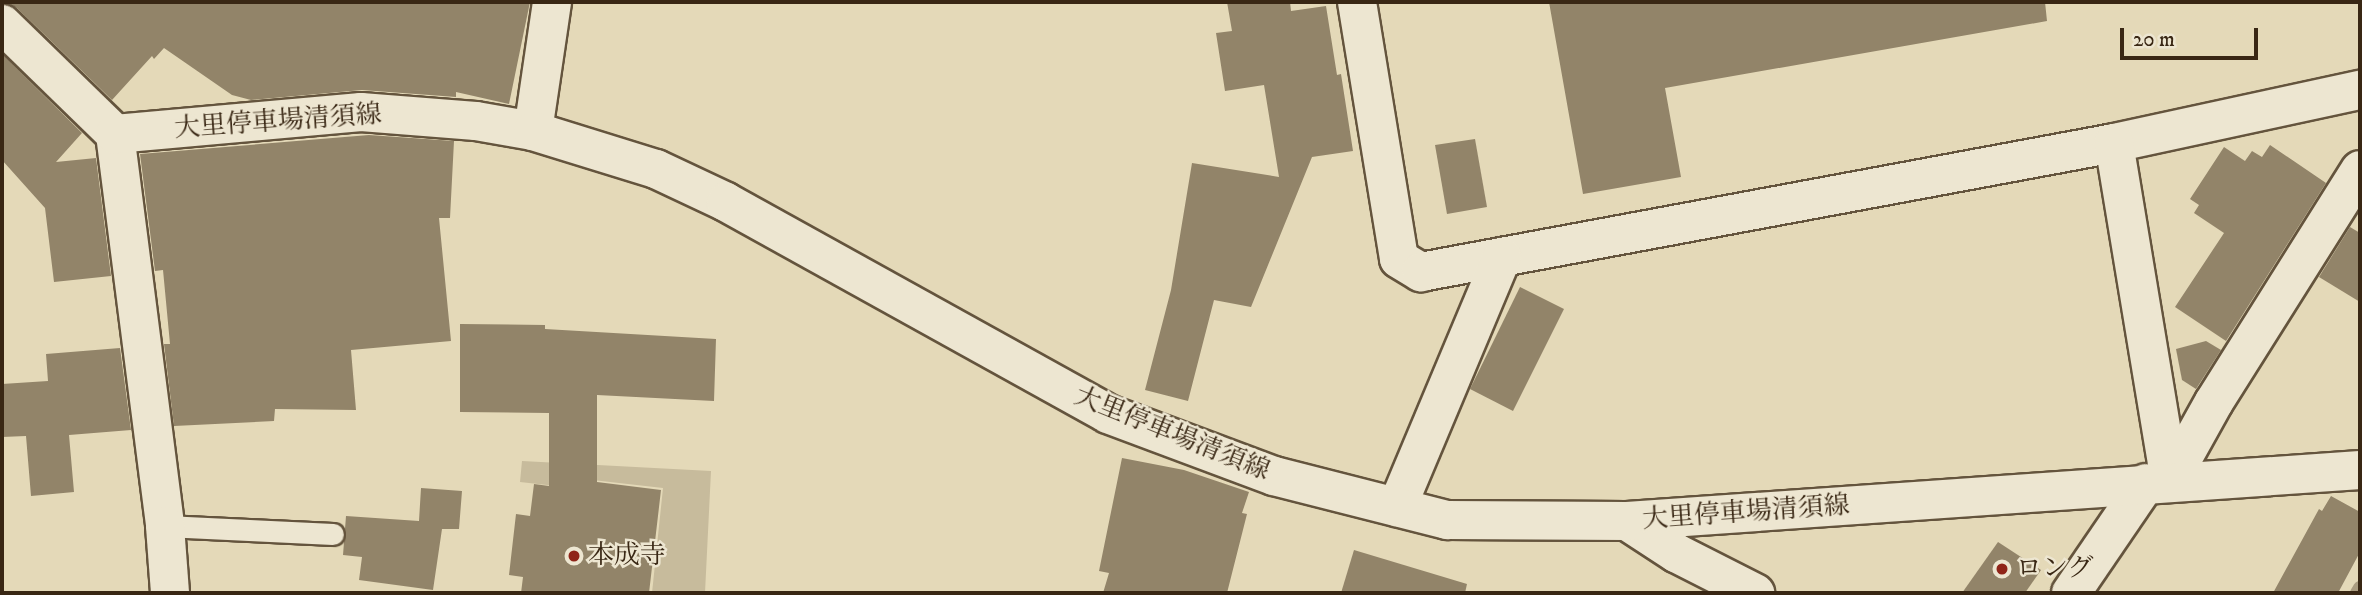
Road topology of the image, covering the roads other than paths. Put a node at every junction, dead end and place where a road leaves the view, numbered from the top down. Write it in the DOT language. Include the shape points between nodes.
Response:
graph roads {
  1 [pos="552,2"];
  2 [pos="1357,2"];
  3 [pos="2,24"];
  4 [pos="2360,90"];
  5 [pos="533,131"];
  6 [pos="115,134"];
  7 [pos="2114,143"];
  8 [pos="2360,170"];
  9 [pos="1503,257"];
  10 [pos="2360,470"];
  11 [pos="2158,482"];
  12 [pos="1397,507"];
  13 [pos="1627,521"];
  14 [pos="165,526"];
  15 [pos="333,534"];
  16 [pos="170,593"];
  17 [pos="1755,593"];
  18 [pos="2071,593"];
  1 -- 5 [label="street"];
  2 -- 9 [label="street" via="1399,259 1421,272"];
  3 -- 6 [label="street"];
  4 -- 7 [label="street"];
  5 -- 6 [label="street, 大里停車場清須線" via="476,121 360,112"];
  5 -- 12 [label="street, 大里停車場清須線" via="656,169 706,192 1108,414 1274,476"];
  6 -- 14 [label="street"];
  7 -- 9 [label="street"];
  7 -- 11 [label="street"];
  8 -- 11 [label="street" via="2214,402"];
  9 -- 12 [label="street"];
  10 -- 11 [label="street, 大里停車場清須線"];
  11 -- 13 [label="street, 大里停車場清須線"];
  11 -- 18 [label="street"];
  12 -- 13 [label="street, 大里停車場清須線" via="1447,520"];
  13 -- 17 [label="street" via="1675,553"];
  14 -- 15 [label="lane"];
  14 -- 16 [label="street"];
}
